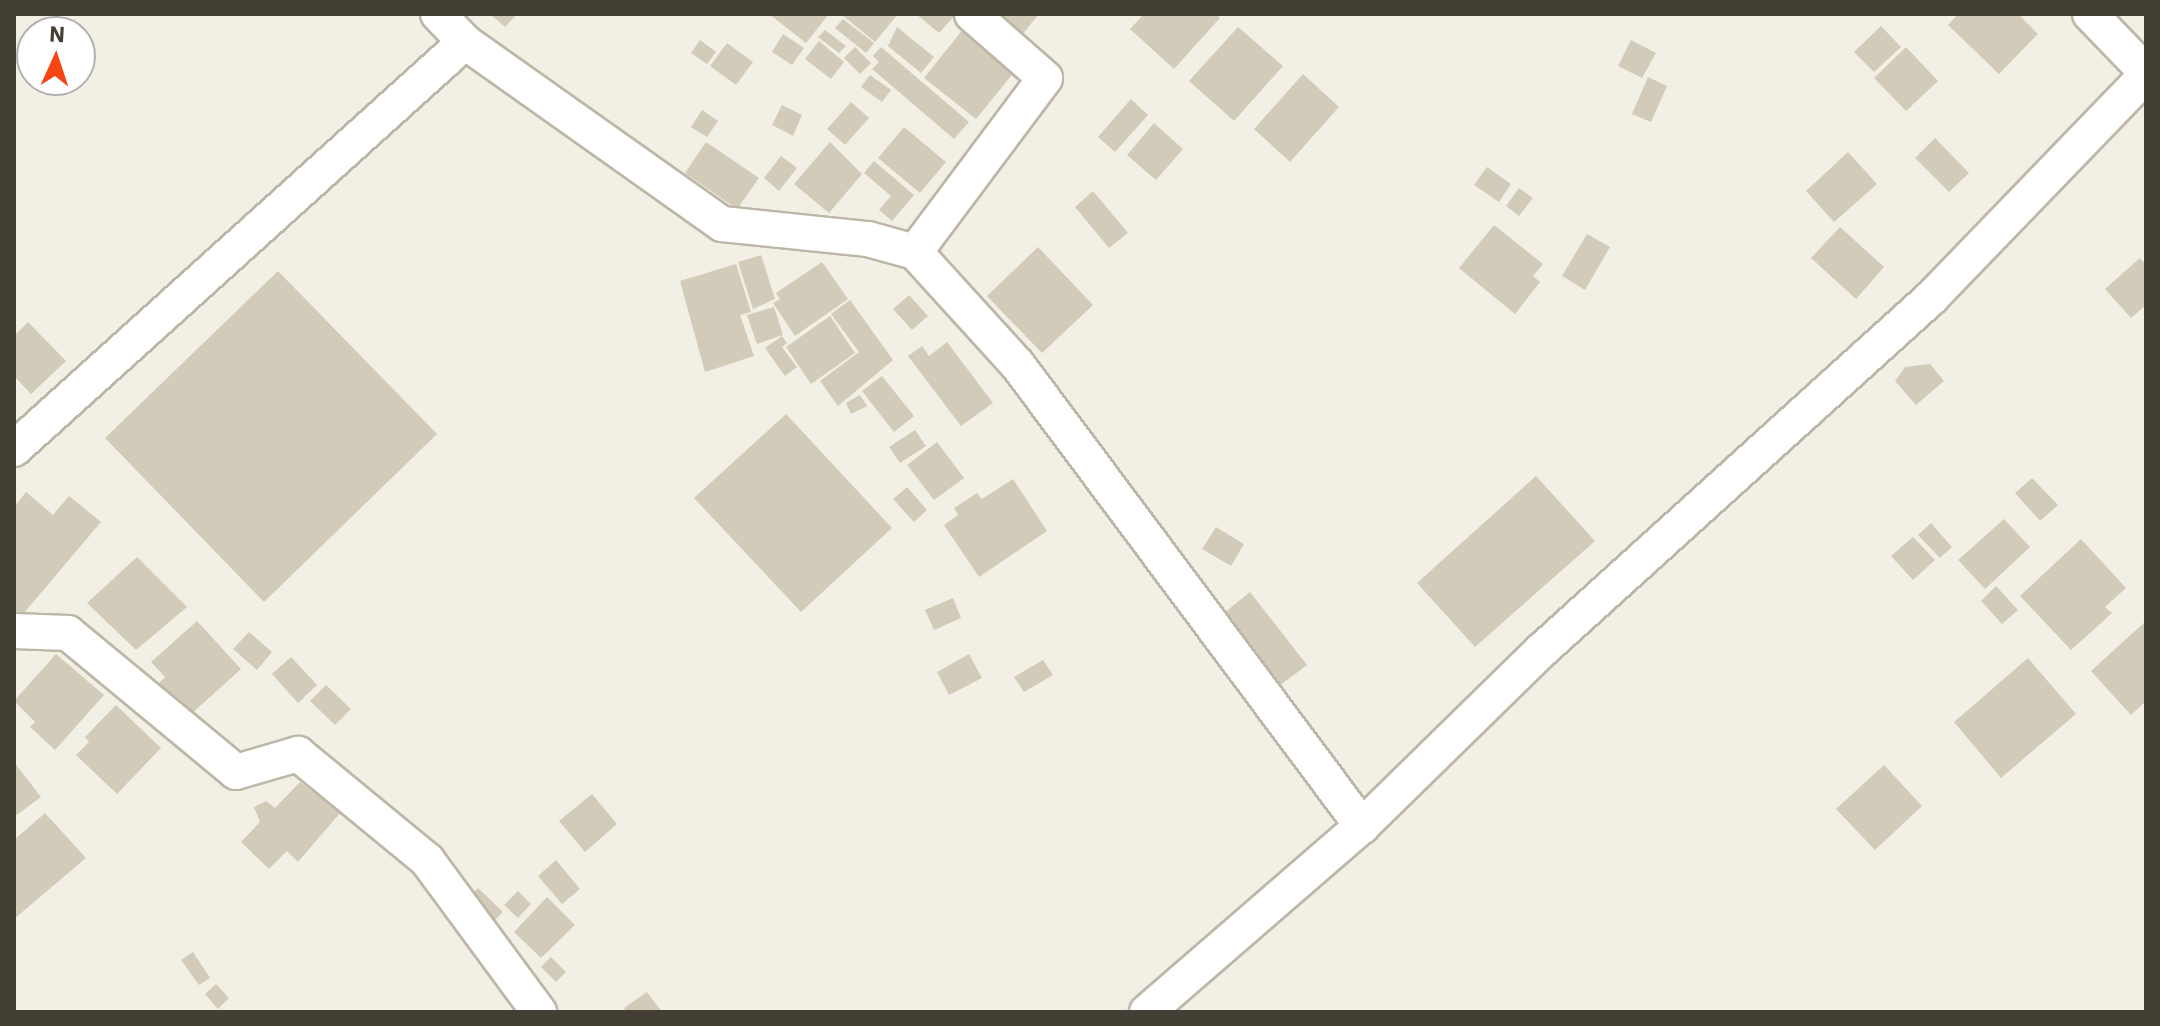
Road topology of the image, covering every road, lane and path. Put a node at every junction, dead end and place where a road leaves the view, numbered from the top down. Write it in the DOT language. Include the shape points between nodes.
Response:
graph roads {
  1 [pos="438,14"];
  2 [pos="972,14"];
  3 [pos="2090,14"];
  4 [pos="465,42"];
  5 [pos="2146,74"];
  6 [pos="915,252"];
  7 [pos="14,449"];
  8 [pos="14,631"];
  9 [pos="1362,826"];
  10 [pos="539,1012"];
  11 [pos="1147,1012"];
  1 -- 4 [label="street"];
  2 -- 6 [label="street" via="1045,78"];
  3 -- 5 [label="street"];
  4 -- 6 [label="street" via="722,224 868,239"];
  4 -- 7 [label="street"];
  5 -- 9 [label="street" via="1931,298 1542,650"];
  6 -- 9 [label="street" via="1017,364"];
  8 -- 10 [label="street" via="68,633 236,772 298,754 427,860"];
  9 -- 11 [label="street"];
}
